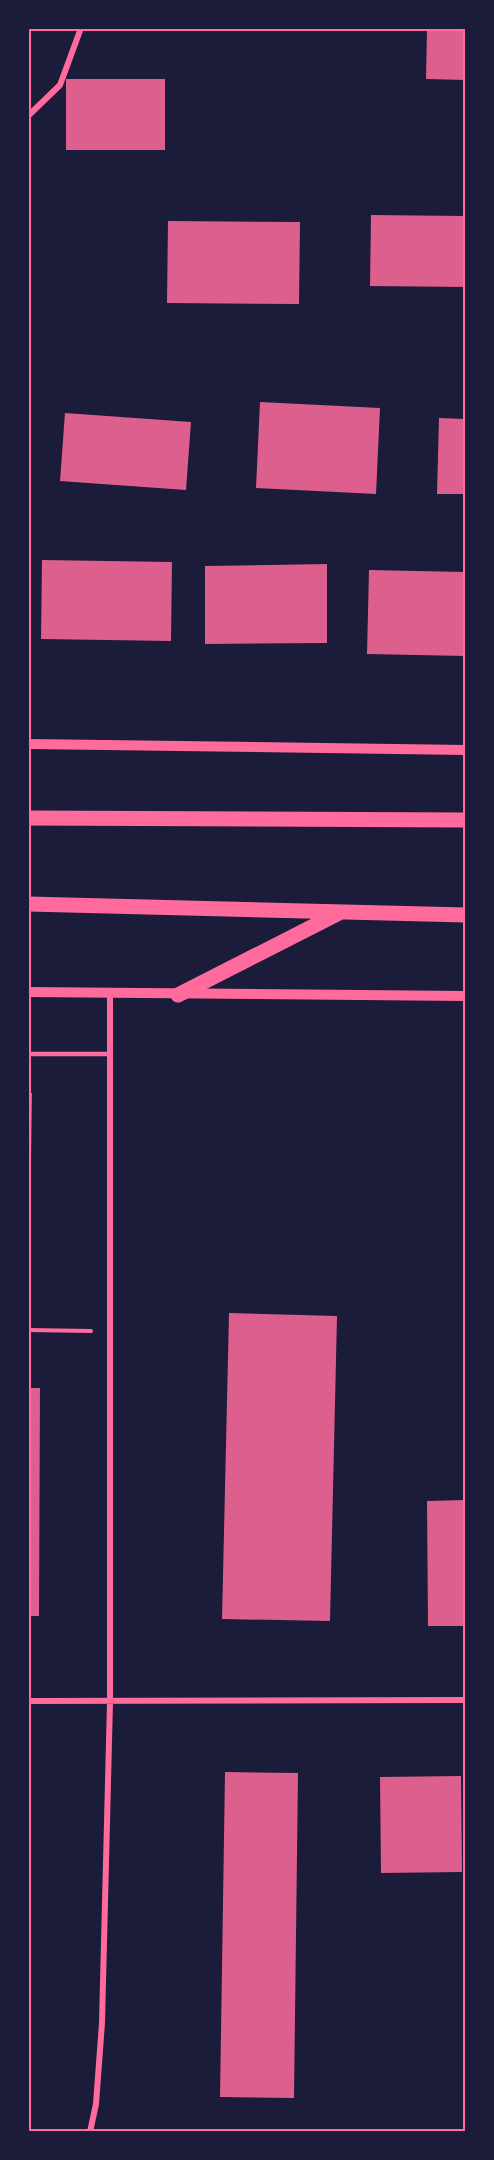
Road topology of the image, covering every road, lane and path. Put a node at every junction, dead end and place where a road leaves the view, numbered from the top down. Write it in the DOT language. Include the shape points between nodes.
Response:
graph roads {
  1 [pos="81,28"];
  2 [pos="28,116"];
  3 [pos="28,744"];
  4 [pos="465,750"];
  5 [pos="28,818"];
  6 [pos="465,820"];
  7 [pos="28,904"];
  8 [pos="342,912"];
  9 [pos="465,915"];
  10 [pos="28,992"];
  11 [pos="110,994"];
  12 [pos="178,995"];
  13 [pos="465,996"];
  14 [pos="28,1054"];
  15 [pos="110,1054"];
  16 [pos="28,1330"];
  17 [pos="110,1331"];
  18 [pos="465,1700"];
  19 [pos="28,1701"];
  20 [pos="110,1702"];
  21 [pos="90,2132"];
  1 -- 2 [label="street" via="60,85"];
  3 -- 4 [label="street"];
  5 -- 6 [label="main road"];
  7 -- 8 [label="main road"];
  8 -- 9 [label="main road"];
  8 -- 12 [label="main road"];
  10 -- 11 [label="street"];
  11 -- 12 [label="street"];
  11 -- 15 [label="street"];
  12 -- 13 [label="street"];
  14 -- 15 [label="lane"];
  15 -- 17 [label="street"];
  16 -- 17 [label="path"];
  17 -- 20 [label="street"];
  18 -- 20 [label="street"];
  19 -- 20 [label="street"];
  20 -- 21 [label="street" via="102,2023"];
}
